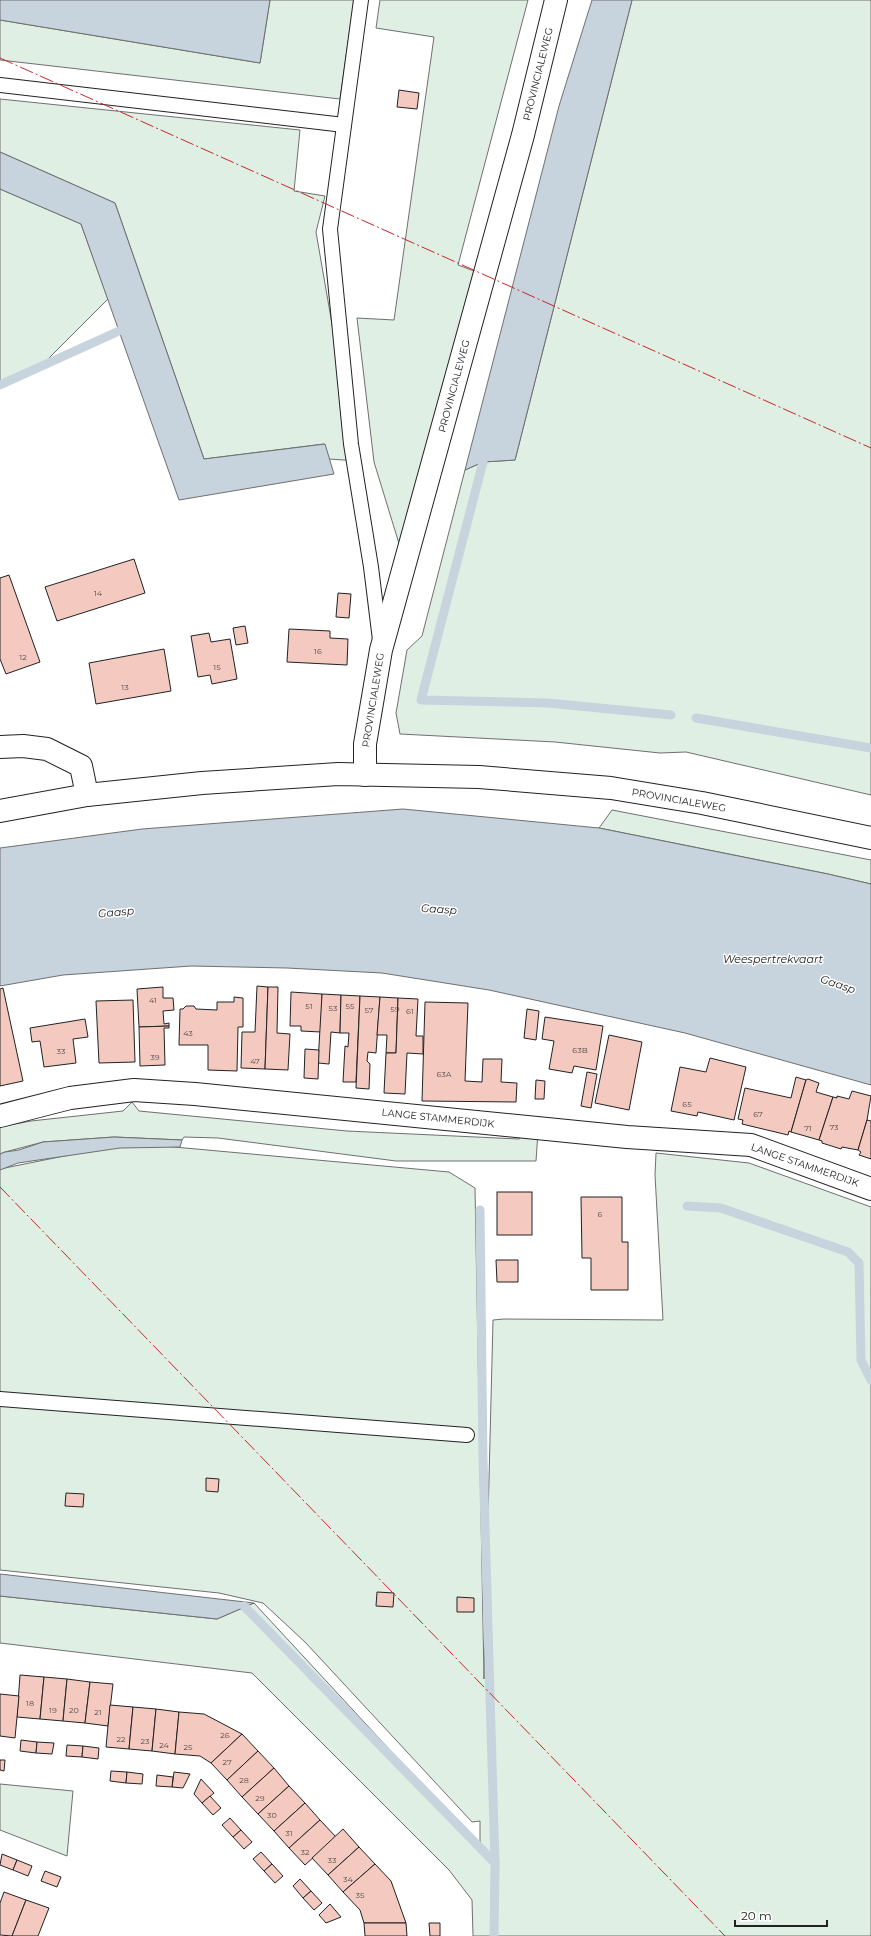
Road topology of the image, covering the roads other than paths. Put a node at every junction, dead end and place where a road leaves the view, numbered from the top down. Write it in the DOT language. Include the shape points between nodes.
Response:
graph roads {
  1 [pos="361,0"];
  2 [pos="556,0"];
  3 [pos="0,85"];
  4 [pos="344,125"];
  5 [pos="381,650"];
  6 [pos="0,747"];
  7 [pos="365,775"];
  8 [pos="88,795"];
  9 [pos="0,810"];
  10 [pos="871,838"];
  11 [pos="0,1116"];
  12 [pos="871,1189"];
  13 [pos="0,1399"];
  14 [pos="468,1435"];
  1 -- 4 [label="lane"];
  2 -- 5 [label="street, PROVINCIALEWEG" via="523,135"];
  3 -- 4 [label="lane"];
  4 -- 5 [label="lane" via="330,229 350,444"];
  5 -- 7 [label="street, PROVINCIALEWEG" via="365,744"];
  6 -- 8 [label="street" via="47,749 81,766"];
  7 -- 8 [label="street, PROVINCIALEWEG" via="338,774 210,783"];
  7 -- 10 [label="street, PROVINCIALEWEG" via="479,777 611,788 702,803"];
  8 -- 9 [label="street, PROVINCIALEWEG"];
  11 -- 12 [label="street, LANGE STAMMERDIJK" via="70,1098 126,1091 195,1094 627,1137 751,1145"];
  13 -- 14 [label="lane"];
}
